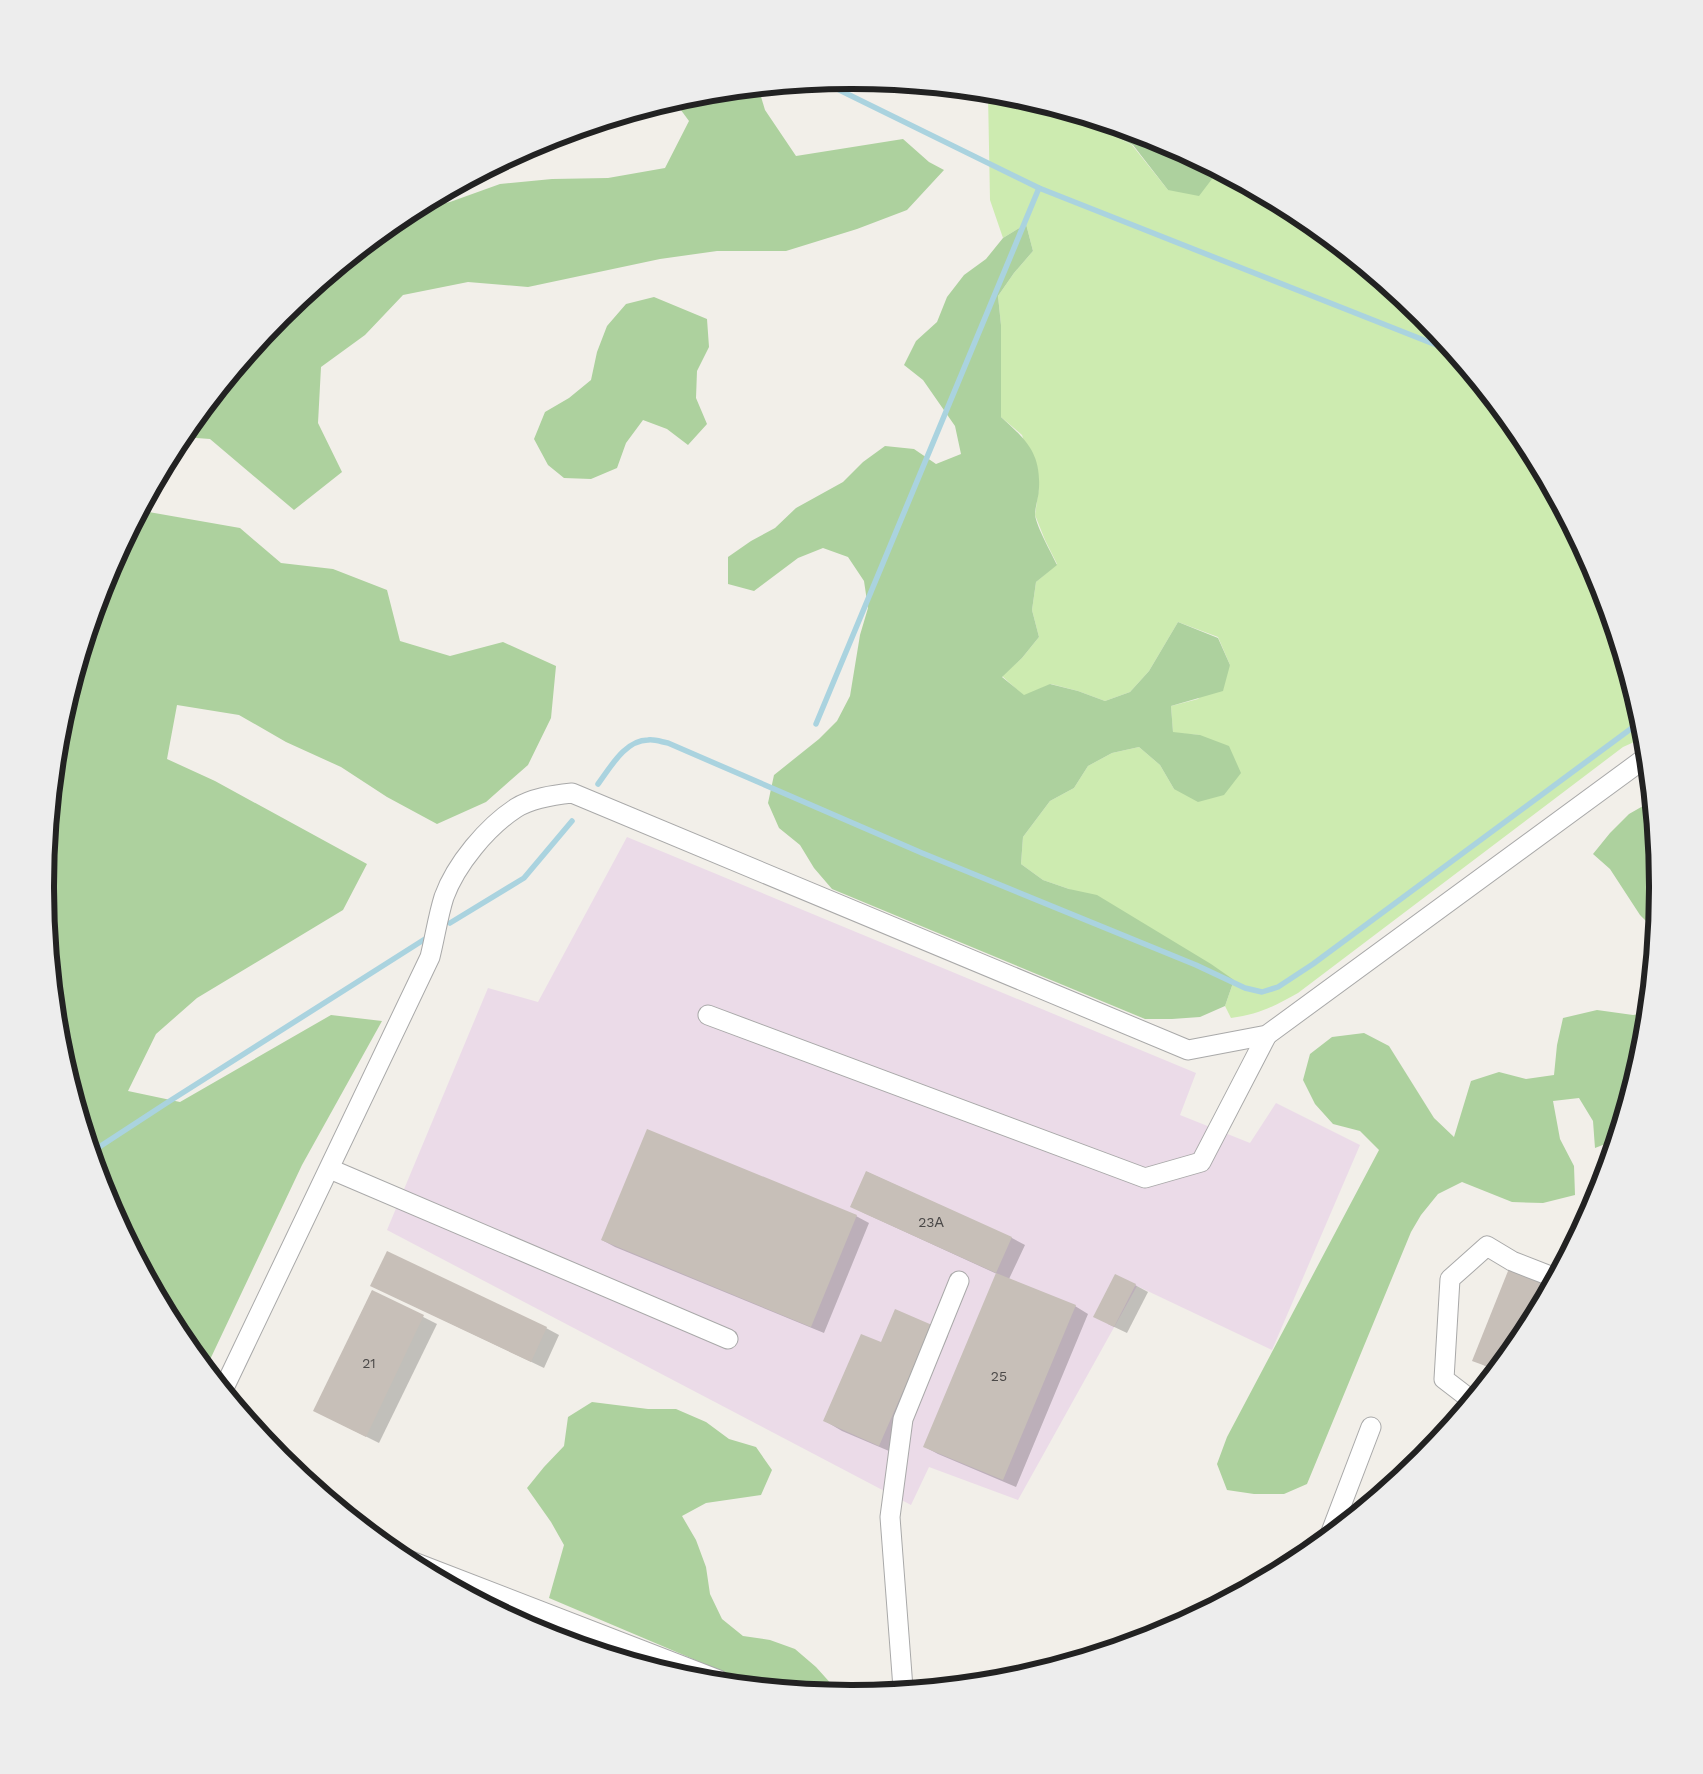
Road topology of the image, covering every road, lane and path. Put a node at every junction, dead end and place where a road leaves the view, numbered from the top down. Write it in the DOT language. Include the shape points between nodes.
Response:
graph roads {
  1 [pos="1639,763"];
  2 [pos="708,1015"];
  3 [pos="1267,1036"];
  4 [pos="330,1169"];
  5 [pos="1548,1275"];
  6 [pos="959,1281"];
  7 [pos="728,1340"];
  8 [pos="227,1382"];
  9 [pos="1465,1395"];
  10 [pos="1370,1427"];
  11 [pos="1335,1522"];
  12 [pos="450,1576"];
  13 [pos="682,1666"];
  14 [pos="903,1683"];
  1 -- 3 [label="lane"];
  2 -- 3 [label="lane" via="1145,1178 1201,1162"];
  3 -- 4 [label="lane" via="1188,1050 572,793 544,797 517,807 476,844 458,869 444,896 430,957"];
  4 -- 7 [label="lane"];
  4 -- 8 [label="lane"];
  5 -- 9 [label="lane" via="1512,1261 1487,1246 1450,1279 1444,1379"];
  6 -- 14 [label="lane" via="903,1419 890,1517"];
  10 -- 11 [label="lane"];
  12 -- 13 [label="lane"];
}
